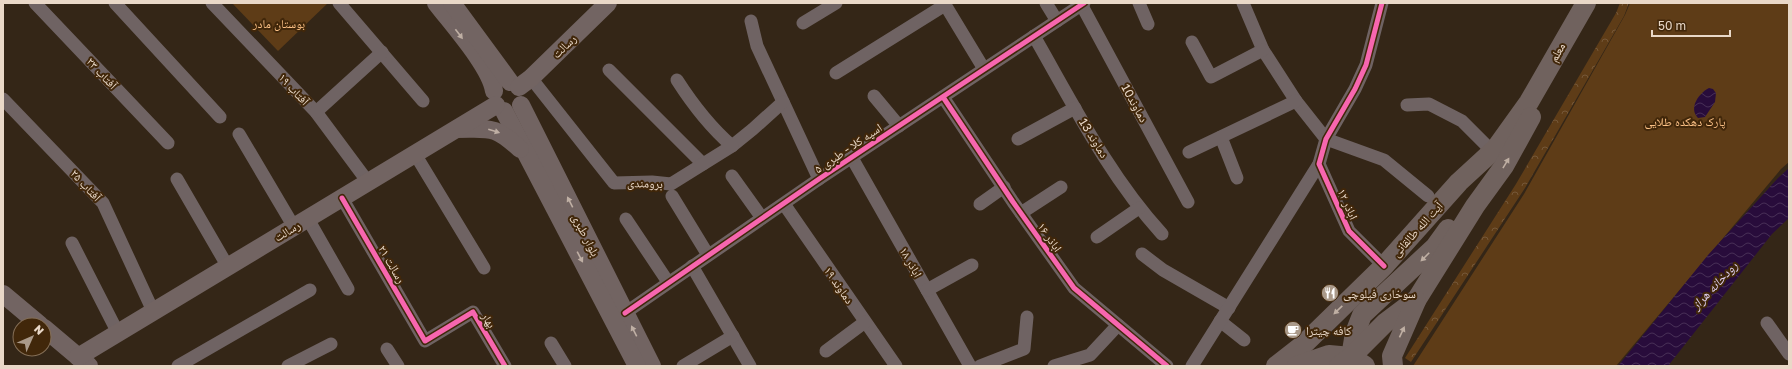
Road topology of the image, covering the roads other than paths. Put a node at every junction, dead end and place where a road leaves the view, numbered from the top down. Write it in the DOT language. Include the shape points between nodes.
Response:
graph roads {
  1 [pos="35,3"];
  2 [pos="116,3"];
  3 [pos="212,3"];
  4 [pos="339,3"];
  5 [pos="436,3"];
  6 [pos="452,3"];
  7 [pos="608,3"];
  8 [pos="836,3"];
  9 [pos="1046,3"];
  10 [pos="1139,3"];
  11 [pos="1244,3"];
  12 [pos="1382,3"];
  13 [pos="1586,3"];
  14 [pos="1595,3"];
  15 [pos="944,4"];
  16 [pos="1082,4"];
  17 [pos="751,21"];
  18 [pos="1057,21"];
  19 [pos="803,23"];
  20 [pos="1148,24"];
  21 [pos="1034,36"];
  22 [pos="1192,42"];
  23 [pos="1263,50"];
  24 [pos="382,52"];
  25 [pos="984,69"];
  26 [pos="609,70"];
  27 [pos="836,73"];
  28 [pos="677,80"];
  29 [pos="520,82"];
  30 [pos="874,96"];
  31 [pos="943,97"];
  32 [pos="3,99"];
  33 [pos="423,101"];
  34 [pos="1296,101"];
  35 [pos="783,102"];
  36 [pos="498,103"];
  37 [pos="521,105"];
  38 [pos="1407,105"];
  39 [pos="1075,108"];
  40 [pos="316,112"];
  41 [pos="220,117"];
  42 [pos="899,126"];
  43 [pos="456,129"];
  44 [pos="239,134"];
  45 [pos="1220,137"];
  46 [pos="1018,139"];
  47 [pos="1326,139"];
  48 [pos="168,143"];
  49 [pos="732,146"];
  50 [pos="1189,152"];
  51 [pos="415,154"];
  52 [pos="1490,154"];
  53 [pos="852,158"];
  54 [pos="703,164"];
  55 [pos="1319,164"];
  56 [pos="533,167"];
  57 [pos="732,176"];
  58 [pos="1237,178"];
  59 [pos="177,179"];
  60 [pos="819,179"];
  61 [pos="368,182"];
  62 [pos="1004,187"];
  63 [pos="1061,187"];
  64 [pos="672,196"];
  65 [pos="1428,196"];
  66 [pos="342,198"];
  67 [pos="1188,202"];
  68 [pos="784,204"];
  69 [pos="980,204"];
  70 [pos="1139,208"];
  71 [pos="1021,213"];
  72 [pos="762,218"];
  73 [pos="626,219"];
  74 [pos="301,223"];
  75 [pos="1162,234"];
  76 [pos="1097,237"];
  77 [pos="72,243"];
  78 [pos="708,254"];
  79 [pos="1142,254"];
  80 [pos="972,265"];
  81 [pos="228,266"];
  82 [pos="692,266"];
  83 [pos="1384,266"];
  84 [pos="484,268"];
  85 [pos="668,282"];
  86 [pos="348,289"];
  87 [pos="310,290"];
  88 [pos="927,290"];
  89 [pos="3,294"];
  90 [pos="1417,299"];
  91 [pos="1229,308"];
  92 [pos="1369,309"];
  93 [pos="153,311"];
  94 [pos="625,313"];
  95 [pos="30,317"];
  96 [pos="1027,317"];
  97 [pos="1220,321"];
  98 [pos="865,322"];
  99 [pos="1385,323"];
  100 [pos="1767,323"];
  101 [pos="1118,325"];
  102 [pos="118,333"];
  103 [pos="52,335"];
  104 [pos="733,336"];
  105 [pos="1244,340"];
  106 [pos="425,341"];
  107 [pos="551,343"];
  108 [pos="331,344"];
  109 [pos="387,349"];
  110 [pos="826,351"];
  111 [pos="1789,354"];
  112 [pos="83,361"];
  113 [pos="1353,364"];
  114 [pos="178,366"];
  115 [pos="288,366"];
  116 [pos="398,366"];
  117 [pos="505,366"];
  118 [pos="565,366"];
  119 [pos="637,366"];
  120 [pos="652,366"];
  121 [pos="683,366"];
  122 [pos="750,366"];
  123 [pos="895,366"];
  124 [pos="970,366"];
  125 [pos="980,366"];
  126 [pos="1054,366"];
  127 [pos="1167,366"];
  128 [pos="1192,366"];
  129 [pos="1276,366"];
  130 [pos="1297,366"];
  131 [pos="1393,366"];
  1 -- 48 [label="street, آفتاب ۲۳"];
  2 -- 41 [label="street"];
  3 -- 40 [label="street, آفتاب ۱۹"];
  4 -- 24 [label="street"];
  5 -- 36 [label="main road, بلوار طبری, one-way" via="484,66 493,84"];
  6 -- 29 [label="main road"];
  7 -- 29 [label="main road, رسالت"];
  8 -- 19 [label="street"];
  9 -- 18 [label="street"];
  10 -- 20 [label="street"];
  11 -- 23 [label="street"];
  12 -- 47 [label="street" via="1366,65"];
  13 -- 52 [label="main road, معلم" via="1529,102"];
  90 -- 14 [label="main road, one-way" via="1475,206 1504,166"];
  15 -- 25 [label="street"];
  15 -- 27 [label="street"];
  16 -- 18 [label="street, اسپه کلا - طبری ۵"];
  16 -- 67 [label="street, دماوند10"];
  17 -- 35 [label="street" via="757,46"];
  18 -- 21 [label="street, اسپه کلا - طبری ۵"];
  21 -- 25 [label="street, اسپه کلا - طبری ۵"];
  21 -- 39 [label="street, دماوند 13"];
  22 -- 23 [label="street" via="1210,76"];
  23 -- 34 [label="street"];
  24 -- 33 [label="street"];
  24 -- 40 [label="street"];
  25 -- 31 [label="street, اسپه کلا - طبری ۵"];
  26 -- 54 [label="street"];
  28 -- 49 [label="street" via="696,110"];
  29 -- 36 [label="main road" via="501,84"];
  29 -- 37 [label="main road" via="523,95"];
  29 -- 54 [label="street, برومندی" via="614,183 671,184"];
  30 -- 42 [label="street"];
  31 -- 42 [label="street, اسپه کلا - طبری ۵"];
  31 -- 62 [label="street, اباذر ۱۶"];
  32 -- 93 [label="street, آفتاب ۲۵" via="103,203"];
  34 -- 45 [label="street"];
  34 -- 47 [label="street"];
  35 -- 49 [label="street, برومندی"];
  35 -- 60 [label="street"];
  36 -- 37 [label="main road" via="513,111"];
  36 -- 43 [label="main road, رسالت"];
  36 -- 56 [label="main road, بلوار طبری"];
  94 -- 37 [label="main road, بلوار طبری, one-way"];
  38 -- 52 [label="street" via="1429,104 1462,121 1486,145"];
  39 -- 46 [label="street"];
  39 -- 70 [label="street, دماوند 13" via="1095,143"];
  40 -- 61 [label="street, آفتاب ۱۹"];
  42 -- 53 [label="street, اسپه کلا - طبری ۵"];
  43 -- 51 [label="main road, رسالت"];
  43 -- 56 [label="main road, one-way" via="493,129 524,153"];
  44 -- 74 [label="street"];
  45 -- 50 [label="street"];
  45 -- 58 [label="street"];
  47 -- 55 [label="street"];
  47 -- 65 [label="street" via="1384,160"];
  49 -- 54 [label="street, برومندی"];
  51 -- 61 [label="main road, رسالت"];
  51 -- 84 [label="street"];
  52 -- 83 [label="main road, آیت الله طالقانی" via="1452,190"];
  52 -- 92 [label="main road, one-way" via="1480,181 1460,214 1435,247"];
  53 -- 60 [label="street, اسپه کلا - طبری ۵"];
  53 -- 88 [label="street, اباذر ۱۸"];
  55 -- 83 [label="street, اباذر ۱۲" via="1349,231"];
  55 -- 91 [label="street"];
  56 -- 119 [label="main road, بلوار طبری, one-way"];
  57 -- 72 [label="street"];
  59 -- 81 [label="street"];
  60 -- 68 [label="street, اسپه کلا - طبری ۵"];
  61 -- 66 [label="main road, رسالت"];
  62 -- 69 [label="street"];
  62 -- 71 [label="street, اباذر ۱۶"];
  63 -- 71 [label="street"];
  64 -- 78 [label="street"];
  66 -- 74 [label="main road, رسالت"];
  66 -- 106 [label="street, رسالت ۲۱"];
  68 -- 72 [label="street, اسپه کلا - طبری ۵"];
  68 -- 98 [label="street, دماوند ۱۹"];
  70 -- 75 [label="street, دماوند 13"];
  70 -- 76 [label="street"];
  71 -- 101 [label="street, اباذر ۱۶" via="1074,288"];
  72 -- 78 [label="street, اسپه کلا - طبری ۵"];
  73 -- 85 [label="street"];
  74 -- 81 [label="main road, رسالت"];
  74 -- 86 [label="street"];
  77 -- 102 [label="street"];
  78 -- 82 [label="street, اسپه کلا - طبری ۵"];
  79 -- 91 [label="street" via="1163,270"];
  80 -- 88 [label="street"];
  81 -- 93 [label="main road, رسالت"];
  82 -- 85 [label="street, اسپه کلا - طبری ۵"];
  82 -- 104 [label="street"];
  83 -- 129 [label="main road, آیت الله طالقانی, one-way" via="1303,344"];
  85 -- 94 [label="street, اسپه کلا - طبری ۵"];
  87 -- 114 [label="street"];
  88 -- 124 [label="street, اباذر ۱۸"];
  89 -- 95 [label="main road"];
  90 -- 99 [label="main road"];
  131 -- 90 [label="main road, one-way" via="1392,356"];
  91 -- 97 [label="street"];
  92 -- 99 [label="main road" via="1371,323"];
  92 -- 113 [label="main road" via="1362,315 1355,334"];
  93 -- 102 [label="main road, رسالت"];
  120 -- 94 [label="main road, بلوار طبری, one-way"];
  96 -- 125 [label="street" via="1024,349"];
  97 -- 105 [label="street"];
  97 -- 128 [label="street"];
  98 -- 110 [label="street"];
  98 -- 123 [label="street, دماوند ۱۹"];
  99 -- 113 [label="main road"];
  100 -- 111 [label="street"];
  101 -- 126 [label="street" via="1090,355"];
  101 -- 127 [label="street, اباذر ۱۶"];
  102 -- 112 [label="main road, رسالت"];
  103 -- 112 [label="main road"];
  104 -- 121 [label="street"];
  104 -- 122 [label="street"];
  106 -- 117 [label="street, بهار" via="473,312"];
  107 -- 118 [label="street"];
  108 -- 115 [label="street"];
  109 -- 116 [label="street"];
  113 -- 130 [label="main road" via="1329,356"];
}
